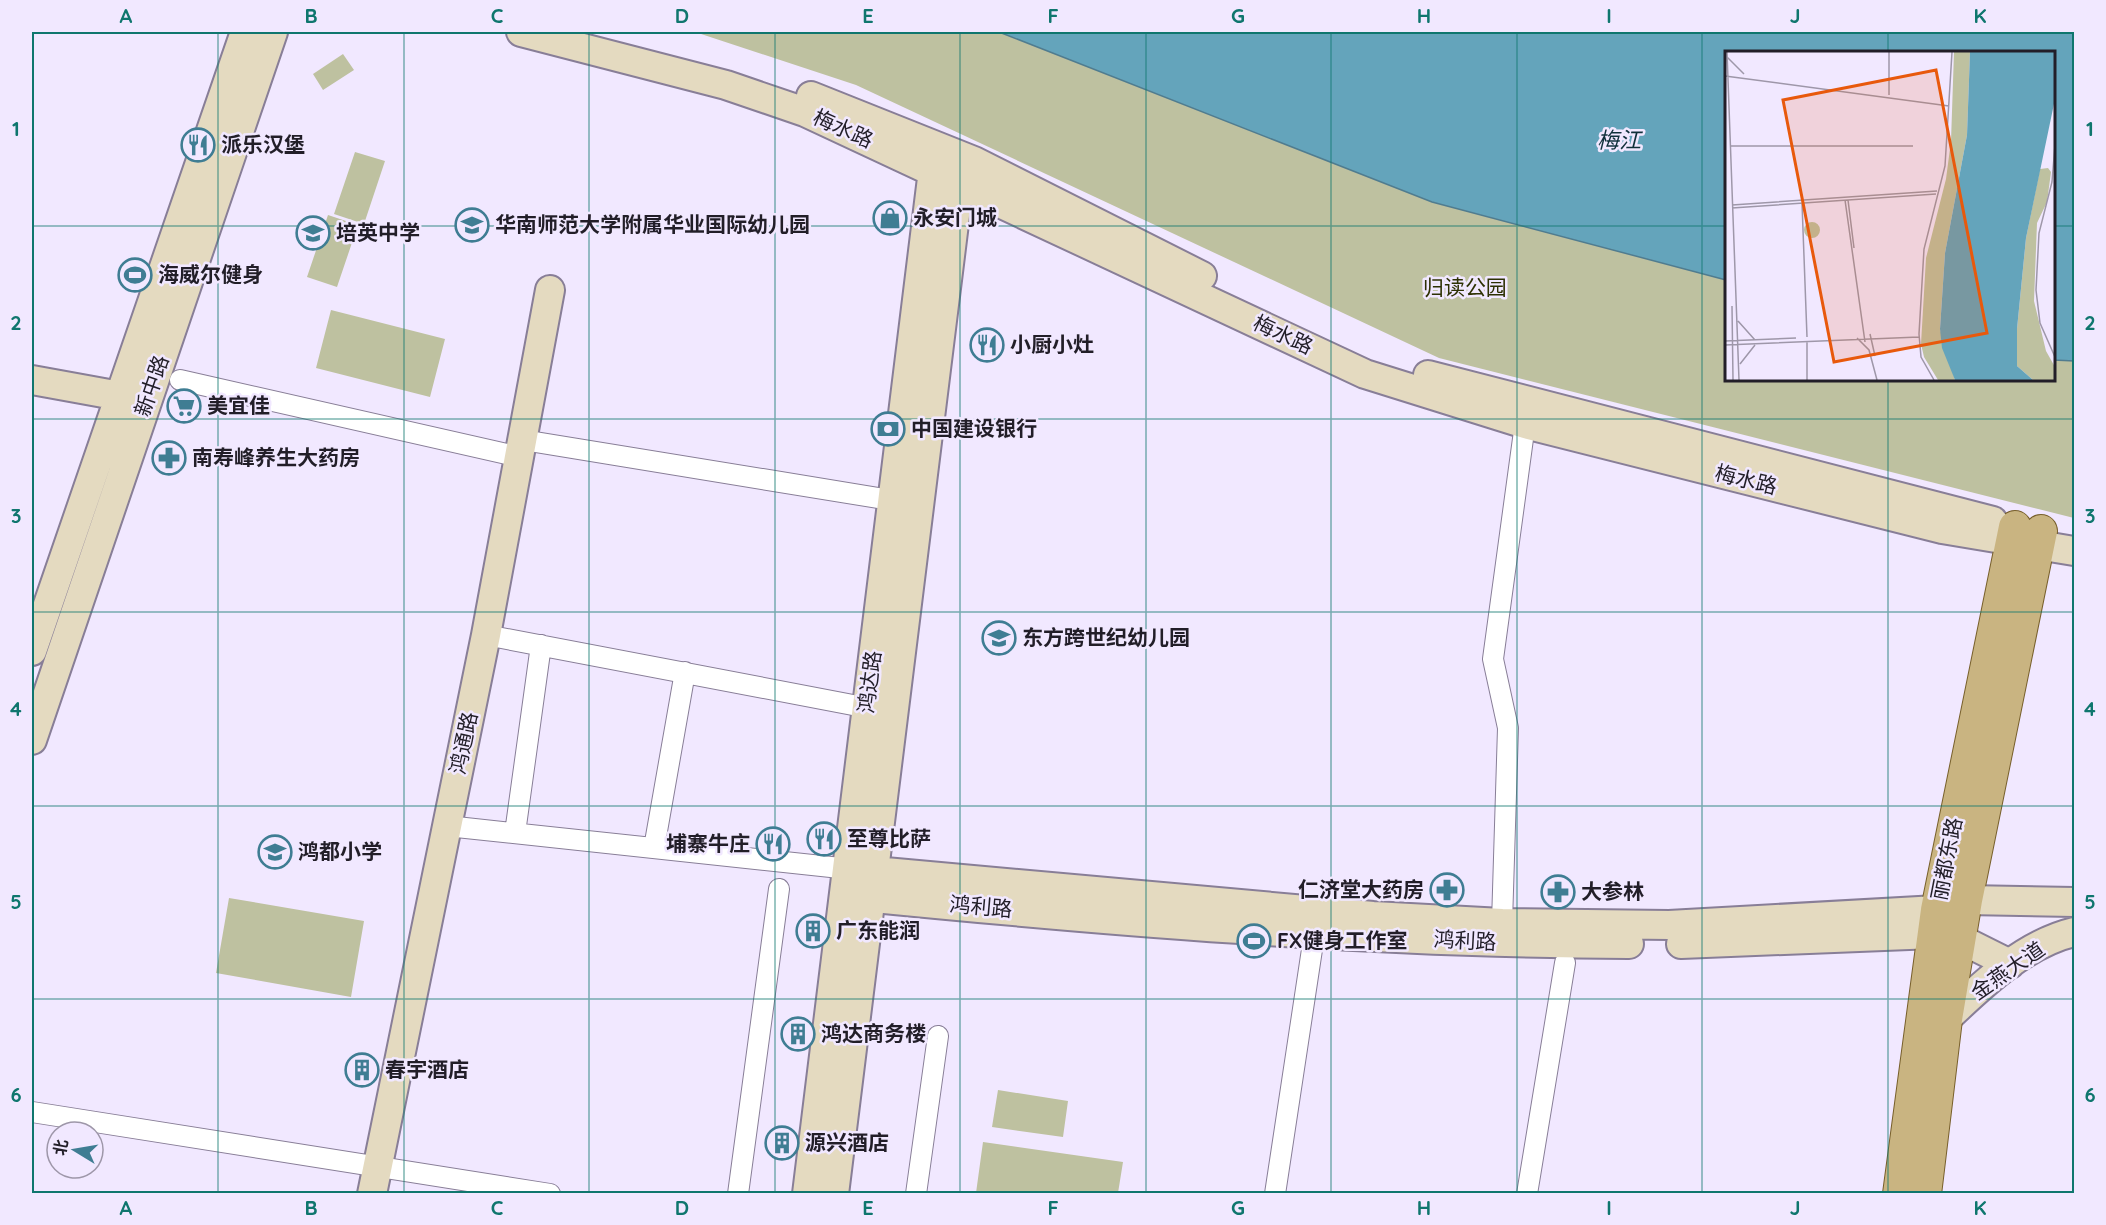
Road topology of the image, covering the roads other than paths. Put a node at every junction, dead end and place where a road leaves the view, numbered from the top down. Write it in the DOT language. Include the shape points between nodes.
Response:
graph roads {
  1 [pos="245,32"];
  2 [pos="273,32"];
  3 [pos="521,32"];
  4 [pos="594,32"];
  5 [pos="933,170"];
  6 [pos="959,183"];
  7 [pos="550,290"];
  8 [pos="32,380"];
  9 [pos="180,380"];
  10 [pos="120,396"];
  11 [pos="1526,424"];
  12 [pos="521,448"];
  13 [pos="906,502"];
  14 [pos="2026,536"];
  15 [pos="2074,537"];
  16 [pos="2074,551"];
  17 [pos="486,635"];
  18 [pos="541,645"];
  19 [pos="32,651"];
  20 [pos="685,672"];
  21 [pos="880,711"];
  22 [pos="32,740"];
  23 [pos="447,826"];
  24 [pos="515,834"];
  25 [pos="654,848"];
  26 [pos="859,883"];
  27 [pos="779,889"];
  28 [pos="2066,902"];
  29 [pos="1949,921"];
  30 [pos="1316,922"];
  31 [pos="1502,923"];
  32 [pos="2068,933"];
  33 [pos="1565,963"];
  34 [pos="2010,964"];
  35 [pos="1946,1019"];
  36 [pos="938,1036"];
  37 [pos="32,1112"];
  38 [pos="374,1180"];
  39 [pos="550,1194"];
  40 [pos="738,1194"];
  41 [pos="807,1194"];
  42 [pos="834,1194"];
  43 [pos="916,1194"];
  44 [pos="1275,1194"];
  45 [pos="1527,1194"];
  46 [pos="1899,1194"];
  47 [pos="1925,1194"];
  1 -- 10 [label="main road, 新中路"];
  2 -- 22 [label="main road, 新中路"];
  3 -- 5 [label="main road, 梅水路" via="805,112"];
  4 -- 14 [label="main road, 梅水路" via="752,75 974,161 1367,359"];
  5 -- 6 [label="main road, 梅水路"];
  5 -- 13 [label="main road, 鸿达路"];
  6 -- 11 [label="main road, 梅水路" via="1365,374"];
  6 -- 13 [label="main road, 鸿达路"];
  7 -- 12 [label="main road, 鸿通路"];
  8 -- 10 [label="main road"];
  9 -- 12 [label="street"];
  10 -- 19 [label="main road, 新中路"];
  11 -- 14 [label="main road, 梅水路" via="1942,529"];
  11 -- 31 [label="street" via="1493,659 1508,728"];
  12 -- 13 [label="street"];
  12 -- 17 [label="main road, 鸿通路"];
  13 -- 21 [label="main road, 鸿达路"];
  14 -- 15 [label="main road, 梅水路"];
  14 -- 16 [label="main road, 梅水路"];
  14 -- 29 [label="main road, 丽都东路"];
  17 -- 18 [label="street"];
  17 -- 23 [label="main road, 鸿通路"];
  18 -- 20 [label="street"];
  18 -- 24 [label="street"];
  20 -- 21 [label="street"];
  20 -- 25 [label="street"];
  21 -- 26 [label="main road, 鸿达路"];
  23 -- 24 [label="street"];
  23 -- 38 [label="main road, 鸿通路"];
  24 -- 25 [label="street"];
  25 -- 26 [label="street"];
  26 -- 30 [label="main road, 鸿利路"];
  26 -- 41 [label="main road, 鸿达路"];
  26 -- 42 [label="main road, 鸿达路"];
  27 -- 40 [label="street"];
  28 -- 29 [label="main road"];
  28 -- 32 [label="main road" via="2056,920"];
  29 -- 30 [label="main road, 鸿利路" via="1665,944 1518,944"];
  29 -- 31 [label="main road, 鸿利路"];
  29 -- 34 [label="main road, 鸿利路"];
  29 -- 35 [label="main road, 丽都东路"];
  29 -- 46 [label="main road, 丽都东路"];
  30 -- 31 [label="main road, 鸿利路"];
  30 -- 44 [label="street"];
  32 -- 34 [label="main road, 金燕大道"];
  33 -- 45 [label="street"];
  34 -- 35 [label="main road, 金燕大道"];
  35 -- 47 [label="main road, 丽都东路"];
  36 -- 43 [label="street"];
  37 -- 38 [label="street"];
  38 -- 39 [label="street"];
}
